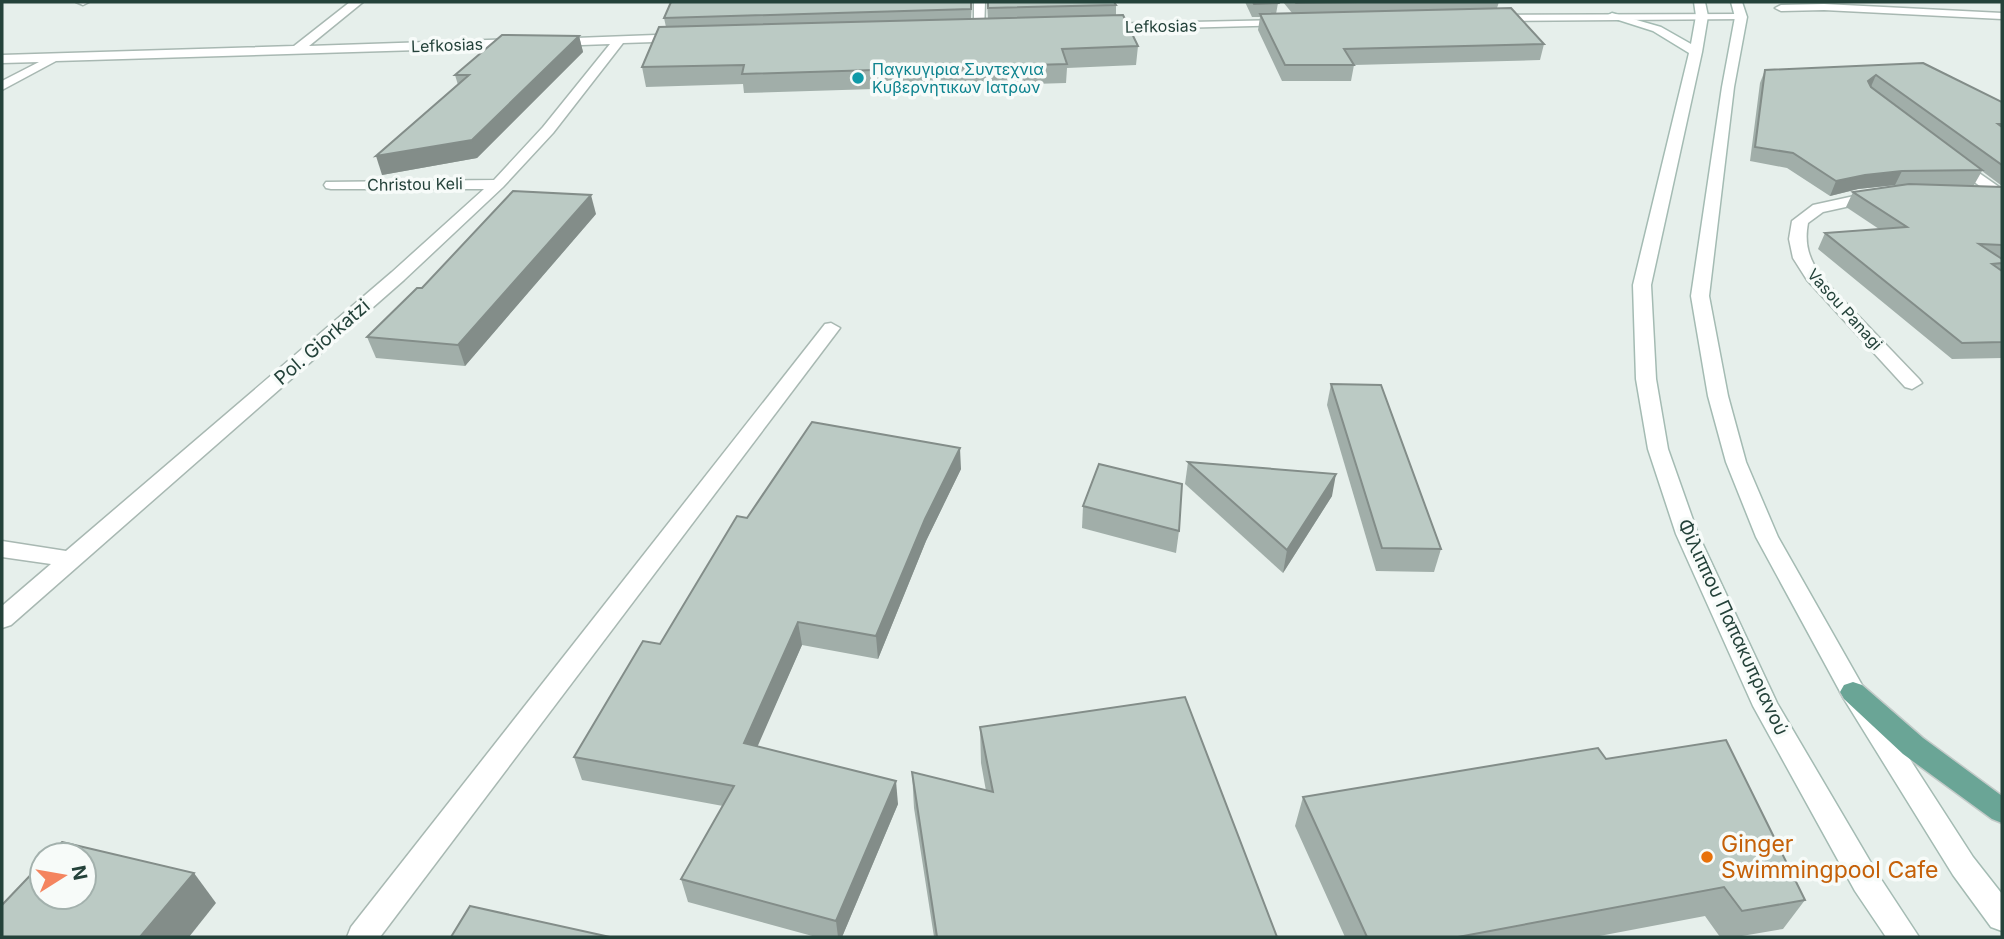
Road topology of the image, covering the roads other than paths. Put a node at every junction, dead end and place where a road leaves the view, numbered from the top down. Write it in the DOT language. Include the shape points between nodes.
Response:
graph roads {
  1 [pos="357,2"];
  2 [pos="979,2"];
  3 [pos="1701,8"];
  4 [pos="1739,8"];
  5 [pos="1781,8"];
  6 [pos="1564,16"];
  7 [pos="1612,16"];
  8 [pos="2002,16"];
  9 [pos="1482,18"];
  10 [pos="1303,22"];
  11 [pos="1088,27"];
  12 [pos="966,30"];
  13 [pos="980,30"];
  14 [pos="993,30"];
  15 [pos="702,38"];
  16 [pos="619,40"];
  17 [pos="298,49"];
  18 [pos="1696,52"];
  19 [pos="56,58"];
  20 [pos="2,59"];
  21 [pos="2,86"];
  22 [pos="1946,153"];
  23 [pos="498,184"];
  24 [pos="331,185"];
  25 [pos="1972,193"];
  26 [pos="2001,194"];
  27 [pos="1892,195"];
  28 [pos="831,328"];
  29 [pos="1912,383"];
  30 [pos="2,549"];
  31 [pos="69,559"];
  32 [pos="2,619"];
  33 [pos="1853,692"];
  34 [pos="2002,811"];
  35 [pos="2002,917"];
  36 [pos="362,937"];
  37 [pos="1904,937"];
  1 -- 17 [label="street"];
  2 -- 13 [label="street"];
  3 -- 4 [label="street"];
  3 -- 6 [label="street"];
  3 -- 7 [label="street"];
  3 -- 18 [label="street, Φίλιππου Παπακυπριανού"];
  4 -- 33 [label="street" via="1700,296 1735,462 1768,537"];
  5 -- 8 [label="street"];
  6 -- 7 [label="street"];
  6 -- 9 [label="street"];
  7 -- 18 [label="street" via="1657,29"];
  10 -- 11 [label="street, Lefkosias" via="1286,17"];
  12 -- 13 [label="street"];
  13 -- 14 [label="street"];
  15 -- 16 [label="street, Lefkosias"];
  16 -- 17 [label="street, Lefkosias"];
  16 -- 23 [label="street, Pol. Giorkatzi" via="548,130"];
  17 -- 19 [label="street, Lefkosias"];
  18 -- 37 [label="street, Φίλιππου Παπακυπριανού" via="1642,285 1646,379 1658,449 1686,534 1766,706 1866,882"];
  19 -- 20 [label="street, Lefkosias"];
  19 -- 21 [label="street"];
  22 -- 26 [label="street"];
  23 -- 24 [label="street, Christou Keli"];
  23 -- 31 [label="street, Pol. Giorkatzi"];
  25 -- 26 [label="street"];
  27 -- 29 [label="street, Vasou Panagi" via="1818,208 1800,221 1797,239 1801,258 1815,280"];
  28 -- 36 [label="street"];
  30 -- 31 [label="street"];
  31 -- 32 [label="street, Pol. Giorkatzi"];
  33 -- 34 [label="main road" via="1913,746"];
  33 -- 35 [label="street" via="1963,866"];
}
